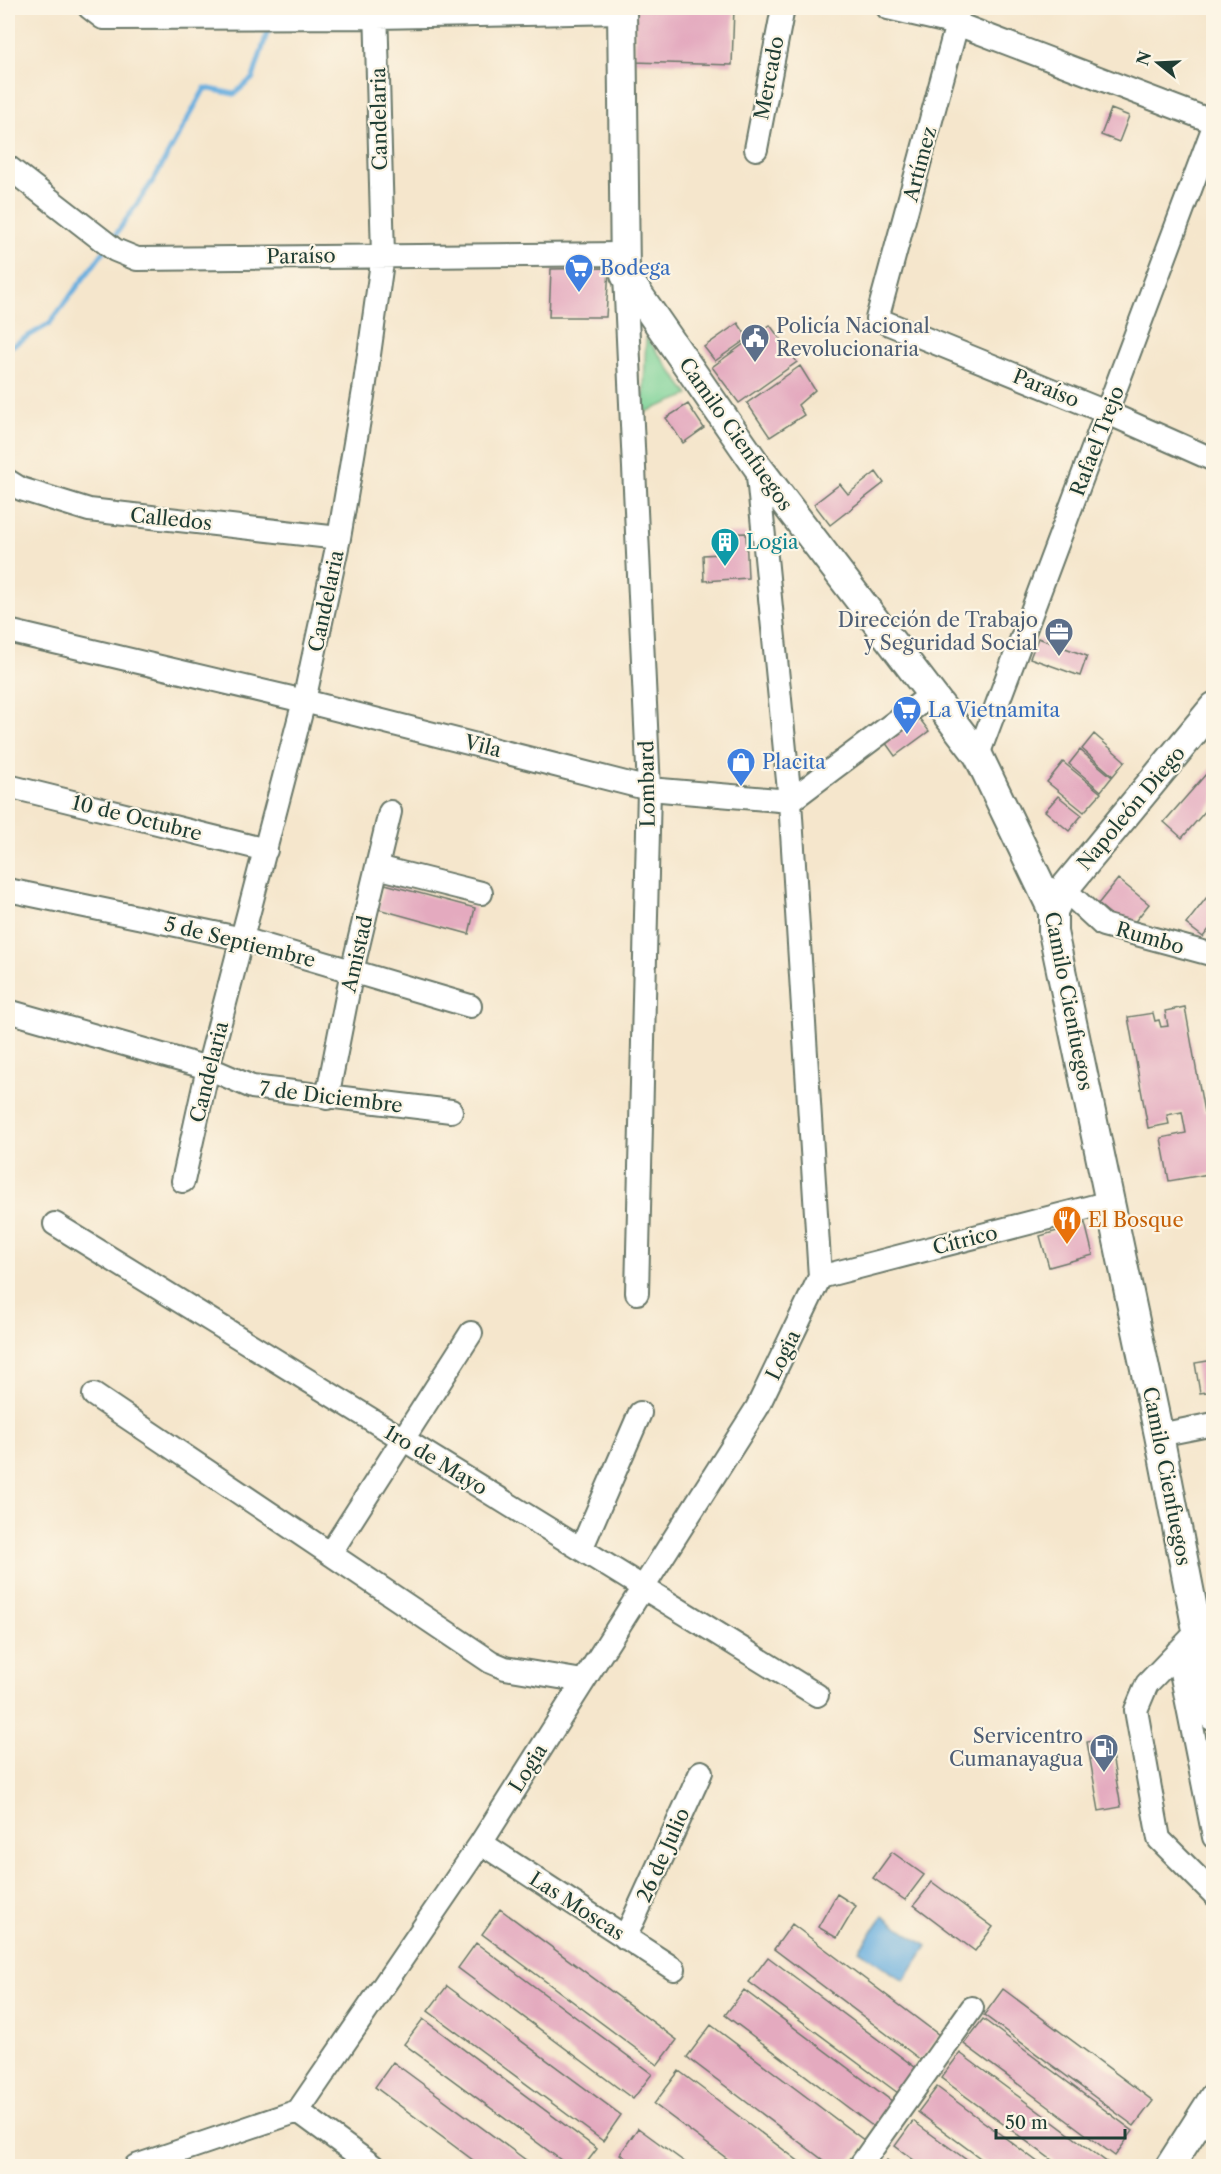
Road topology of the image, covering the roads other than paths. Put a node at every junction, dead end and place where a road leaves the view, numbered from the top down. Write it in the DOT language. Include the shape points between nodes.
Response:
graph roads {
  1 [pos="90,8"];
  2 [pos="783,8"];
  3 [pos="888,8"];
  4 [pos="622,10"];
  5 [pos="377,12"];
  6 [pos="958,16"];
  7 [pos="1214,124"];
  8 [pos="756,149"];
  9 [pos="8,167"];
  10 [pos="383,255"];
  11 [pos="624,265"];
  12 [pos="877,320"];
  13 [pos="1108,413"];
  14 [pos="1214,460"];
  15 [pos="757,466"];
  16 [pos="8,481"];
  17 [pos="339,538"];
  18 [pos="8,631"];
  19 [pos="931,695"];
  20 [pos="304,701"];
  21 [pos="1214,707"];
  22 [pos="978,756"];
  23 [pos="8,786"];
  24 [pos="649,789"];
  25 [pos="790,801"];
  26 [pos="390,812"];
  27 [pos="266,850"];
  28 [pos="377,867"];
  29 [pos="8,890"];
  30 [pos="481,893"];
  31 [pos="1058,900"];
  32 [pos="243,939"];
  33 [pos="1214,955"];
  34 [pos="352,971"];
  35 [pos="470,1006"];
  36 [pos="8,1011"];
  37 [pos="208,1068"];
  38 [pos="327,1098"];
  39 [pos="451,1111"];
  40 [pos="183,1181"];
  41 [pos="1110,1202"];
  42 [pos="55,1224"];
  43 [pos="819,1277"];
  44 [pos="637,1293"];
  45 [pos="471,1333"];
  46 [pos="94,1395"];
  47 [pos="640,1413"];
  48 [pos="1214,1424"];
  49 [pos="1159,1436"];
  50 [pos="401,1440"];
  51 [pos="582,1547"];
  52 [pos="331,1552"];
  53 [pos="642,1586"];
  54 [pos="1198,1631"];
  55 [pos="1177,1652"];
  56 [pos="583,1681"];
  57 [pos="817,1695"];
  58 [pos="1214,1717"];
  59 [pos="701,1772"];
  60 [pos="1214,1837"];
  61 [pos="481,1843"];
  62 [pos="1214,1894"];
  63 [pos="626,1938"];
  64 [pos="674,1969"];
  65 [pos="972,2008"];
  66 [pos="1214,2097"];
  67 [pos="298,2111"];
  68 [pos="136,2166"];
  69 [pos="373,2166"];
  70 [pos="860,2166"];
  71 [pos="1170,2166"];
  1 -- 5 [label="street" via="103,18 282,18"];
  2 -- 8 [label="street, Mercado"];
  3 -- 6 [label="street"];
  4 -- 5 [label="street"];
  4 -- 11 [label="main road"];
  5 -- 10 [label="street, Candelaria"];
  6 -- 7 [label="street"];
  6 -- 12 [label="street, Artímez"];
  7 -- 13 [label="street, Rafael Trejo"];
  9 -- 10 [label="street, Paraíso" via="108,245 137,259"];
  10 -- 11 [label="street, Paraíso"];
  10 -- 17 [label="street, Candelaria"];
  11 -- 15 [label="main road, Camilo Cienfuegos"];
  11 -- 24 [label="street, Lombard"];
  12 -- 13 [label="street, Paraíso"];
  13 -- 14 [label="street, Paraíso"];
  13 -- 22 [label="street, Rafael Trejo"];
  15 -- 19 [label="main road, Camilo Cienfuegos"];
  15 -- 25 [label="street, Logia"];
  16 -- 17 [label="street, Calledos" via="21,489 89,510"];
  17 -- 20 [label="street, Candelaria"];
  18 -- 20 [label="street, Vila"];
  19 -- 22 [label="main road, Camilo Cienfuegos"];
  19 -- 25 [label="street"];
  20 -- 24 [label="street, Vila"];
  20 -- 27 [label="street, Candelaria"];
  21 -- 31 [label="main road, Napoleón Diego"];
  22 -- 31 [label="main road, Camilo Cienfuegos"];
  23 -- 27 [label="street, 10 de Octubre"];
  24 -- 25 [label="street, Vila"];
  24 -- 44 [label="street, Lombard"];
  25 -- 43 [label="street, Logia"];
  26 -- 28 [label="street, Amistad"];
  27 -- 32 [label="street, Candelaria"];
  28 -- 30 [label="street"];
  28 -- 34 [label="street, Amistad"];
  29 -- 32 [label="street, 5 de Septiembre"];
  31 -- 33 [label="street, Rumbo" via="1103,925"];
  31 -- 41 [label="main road, Camilo Cienfuegos" via="1053,932"];
  32 -- 34 [label="street, 5 de Septiembre"];
  32 -- 37 [label="street, Candelaria"];
  34 -- 35 [label="street, 5 de Septiembre"];
  34 -- 38 [label="street, Amistad"];
  36 -- 37 [label="street, 7 de Diciembre"];
  37 -- 38 [label="street, 7 de Diciembre" via="252,1088"];
  37 -- 40 [label="street, Candelaria"];
  38 -- 39 [label="street, 7 de Diciembre"];
  41 -- 43 [label="street, Cítrico"];
  41 -- 49 [label="main road, Camilo Cienfuegos"];
  42 -- 50 [label="street, 1ro de Mayo"];
  43 -- 53 [label="street, Logia" via="757,1408"];
  45 -- 50 [label="street"];
  46 -- 52 [label="street"];
  47 -- 51 [label="street"];
  48 -- 49 [label="street"];
  49 -- 54 [label="main road, Camilo Cienfuegos"];
  50 -- 51 [label="street, 1ro de Mayo"];
  50 -- 52 [label="street"];
  51 -- 53 [label="street, 1ro de Mayo"];
  52 -- 56 [label="street" via="491,1662 505,1668"];
  53 -- 56 [label="street, Logia"];
  53 -- 57 [label="street, 1ro de Mayo"];
  54 -- 55 [label="street"];
  54 -- 58 [label="main road, Camilo Cienfuegos"];
  55 -- 60 [label="street"];
  55 -- 62 [label="street" via="1147,1684 1136,1710 1159,1839"];
  56 -- 61 [label="street, Logia"];
  59 -- 63 [label="street, 26 de Julio"];
  61 -- 63 [label="street, Las Moscas"];
  61 -- 67 [label="street, Logia"];
  63 -- 64 [label="street, Las Moscas"];
  65 -- 70 [label="street"];
  66 -- 71 [label="main road"];
  67 -- 68 [label="street"];
  67 -- 69 [label="street"];
}
